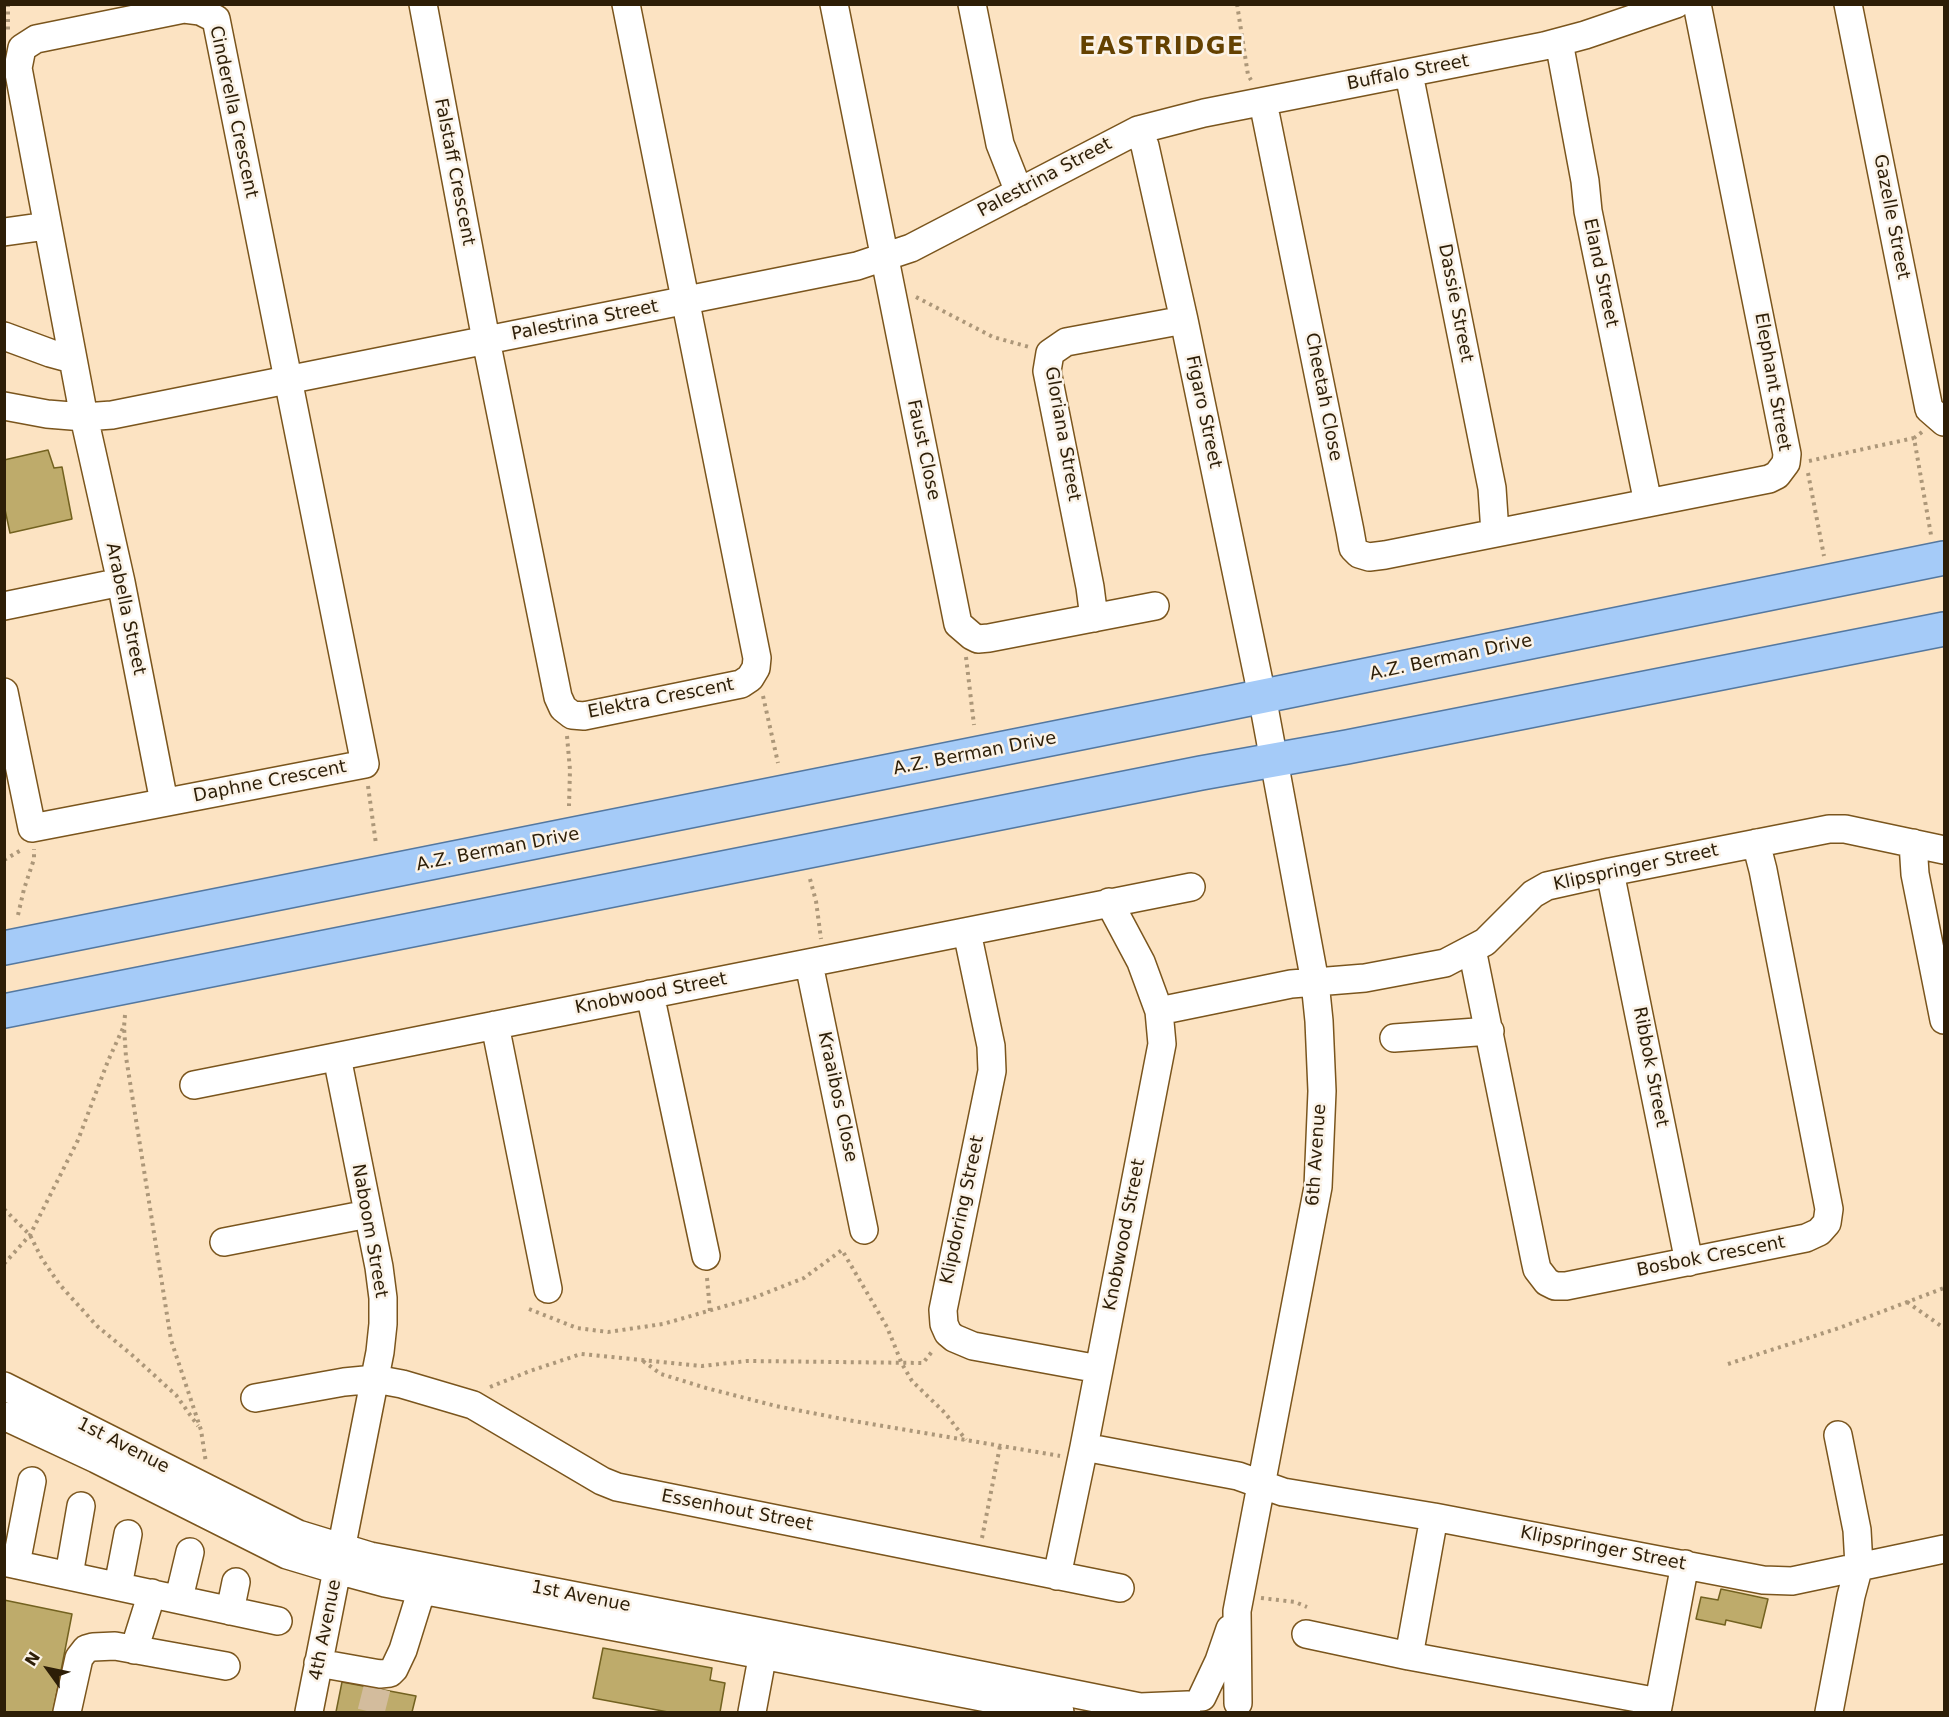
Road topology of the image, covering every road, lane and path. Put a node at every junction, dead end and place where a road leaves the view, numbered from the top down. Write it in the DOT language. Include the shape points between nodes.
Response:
graph roads {
  1 [pos="423,4"];
  2 [pos="626,4"];
  3 [pos="834,4"];
  4 [pos="972,4"];
  5 [pos="1237,4"];
  6 [pos="1676,4"];
  7 [pos="1697,4"];
  8 [pos="1848,4"];
  9 [pos="1559,42"];
  10 [pos="1409,74"];
  11 [pos="1263,102"];
  12 [pos="1138,130"];
  13 [pos="1019,192"];
  14 [pos="47,225"];
  15 [pos="4,232"];
  16 [pos="886,269"];
  17 [pos="687,301"];
  18 [pos="1184,320"];
  19 [pos="4,336"];
  20 [pos="486,340"];
  21 [pos="1050,353"];
  22 [pos="72,359"];
  23 [pos="288,380"];
  24 [pos="4,406"];
  25 [pos="84,417"];
  26 [pos="1942,420"];
  27 [pos="1914,438"];
  28 [pos="1648,503"];
  29 [pos="1495,533"];
  30 [pos="1938,547"];
  31 [pos="1824,556"];
  32 [pos="121,582"];
  33 [pos="4,606"];
  34 [pos="1155,606"];
  35 [pos="1094,618"];
  36 [pos="1944,629"];
  37 [pos="972,636"];
  38 [pos="750,678"];
  39 [pos="4,692"];
  40 [pos="1262,696"];
  41 [pos="572,715"];
  42 [pos="974,724"];
  43 [pos="1274,760"];
  44 [pos="778,763"];
  45 [pos="365,764"];
  46 [pos="164,802"];
  47 [pos="569,806"];
  48 [pos="34,843"];
  49 [pos="1756,843"];
  50 [pos="1913,843"];
  51 [pos="376,844"];
  52 [pos="1944,850"];
  53 [pos="1610,872"];
  54 [pos="810,879"];
  55 [pos="1191,887"];
  56 [pos="1109,902"];
  57 [pos="18,915"];
  58 [pos="967,932"];
  59 [pos="4,948"];
  60 [pos="1472,949"];
  61 [pos="816,962"];
  62 [pos="1315,982"];
  63 [pos="650,994"];
  64 [pos="4,1011"];
  65 [pos="1159,1011"];
  66 [pos="125,1015"];
  67 [pos="1944,1020"];
  68 [pos="495,1024"];
  69 [pos="124,1027"];
  70 [pos="1490,1031"];
  71 [pos="1394,1038"];
  72 [pos="337,1057"];
  73 [pos="194,1085"];
  74 [pos="4,1209"];
  75 [pos="368,1214"];
  76 [pos="864,1230"];
  77 [pos="30,1235"];
  78 [pos="224,1242"];
  79 [pos="706,1256"];
  80 [pos="1689,1262"];
  81 [pos="4,1264"];
  82 [pos="1944,1288"];
  83 [pos="548,1289"];
  84 [pos="1907,1302"];
  85 [pos="529,1309"];
  86 [pos="710,1311"];
  87 [pos="1944,1328"];
  88 [pos="642,1360"];
  89 [pos="923,1363"];
  90 [pos="902,1364"];
  91 [pos="1728,1364"];
  92 [pos="1099,1370"];
  93 [pos="375,1379"];
  94 [pos="4,1386"];
  95 [pos="480,1391"];
  96 [pos="255,1398"];
  97 [pos="4,1416"];
  98 [pos="201,1430"];
  99 [pos="1838,1435"];
  100 [pos="966,1440"];
  101 [pos="1000,1446"];
  102 [pos="1083,1453"];
  103 [pos="207,1473"];
  104 [pos="32,1481"];
  105 [pos="1261,1484"];
  106 [pos="81,1506"];
  107 [pos="1434,1517"];
  108 [pos="128,1534"];
  109 [pos="1944,1549"];
  110 [pos="190,1552"];
  111 [pos="340,1559"];
  112 [pos="978,1560"];
  113 [pos="10,1563"];
  114 [pos="1685,1564"];
  115 [pos="1859,1566"];
  116 [pos="69,1575"];
  117 [pos="1057,1576"];
  118 [pos="236,1582"];
  119 [pos="118,1586"];
  120 [pos="1120,1588"];
  121 [pos="422,1589"];
  122 [pos="152,1593"];
  123 [pos="178,1598"];
  124 [pos="1248,1604"];
  125 [pos="1307,1607"];
  126 [pos="230,1611"];
  127 [pos="278,1621"];
  128 [pos="1306,1634"];
  129 [pos="764,1644"];
  130 [pos="134,1650"];
  131 [pos="1409,1656"];
  132 [pos="318,1663"];
  133 [pos="226,1666"];
  134 [pos="1191,1705"];
  135 [pos="1242,1708"];
  136 [pos="1658,1708"];
  137 [pos="67,1713"];
  138 [pos="309,1713"];
  139 [pos="752,1713"];
  140 [pos="1060,1713"];
  141 [pos="1828,1713"];
  1 -- 20 [label="street, Falstaff Crescent"];
  2 -- 17 [label="street"];
  3 -- 16 [label="street, Faust Close"];
  4 -- 13 [label="street" via="1000,144"];
  5 -- 11 [label="path" via="1248,75"];
  6 -- 9 [label="street, Buffalo Street"];
  7 -- 28 [label="street, Elephant Street" via="1787,454 1777,475 1768,479"];
  8 -- 26 [label="street, Gazelle Street" via="1929,409"];
  9 -- 10 [label="street, Buffalo Street"];
  9 -- 28 [label="street, Eland Street" via="1588,211"];
  10 -- 11 [label="street, Buffalo Street"];
  10 -- 29 [label="street, Dassie Street" via="1492,488"];
  11 -- 12 [label="street, Buffalo Street"];
  11 -- 29 [label="street, Cheetah Close" via="1353,548 1368,557"];
  12 -- 13 [label="street, Palestrina Street"];
  12 -- 18 [label="street, Figaro Street" via="1145,146"];
  13 -- 16 [label="street, Palestrina Street" via="911,248"];
  14 -- 15 [label="street"];
  14 -- 22 [label="street, Cinderella Crescent"];
  14 -- 23 [label="street, Cinderella Crescent" via="18,68 22,48 36,39 184,9 216,19"];
  16 -- 17 [label="street, Palestrina Street" via="857,266"];
  16 -- 21 [label="path" via="954,319 993,337"];
  16 -- 37 [label="street, Faust Close" via="958,624"];
  17 -- 20 [label="street, Palestrina Street"];
  17 -- 38 [label="street, Elektra Crescent" via="757,658"];
  18 -- 21 [label="street, Gloriana Street" via="1066,342"];
  18 -- 40 [label="street, Figaro Street"];
  19 -- 22 [label="street"];
  20 -- 23 [label="street, Palestrina Street"];
  20 -- 41 [label="street, Elektra Crescent" via="558,697"];
  21 -- 35 [label="street, Gloriana Street" via="1047,371"];
  22 -- 25 [label="street, Cinderella Crescent"];
  23 -- 25 [label="street, Palestrina Street" via="112,415"];
  23 -- 45 [label="street, Daphne Crescent"];
  24 -- 25 [label="street, Palestrina Street"];
  25 -- 32 [label="street, Arabella Street"];
  26 -- 27 [label="path"];
  27 -- 30 [label="path"];
  27 -- 31 [label="path" via="1809,460 1806,466"];
  28 -- 29 [label="street, Elephant Street"];
  30 -- 40 [label="main road, A.Z. Berman Drive"];
  32 -- 33 [label="street"];
  32 -- 46 [label="street, Arabella Street"];
  34 -- 35 [label="street"];
  35 -- 37 [label="street" via="990,638"];
  36 -- 43 [label="main road"];
  37 -- 42 [label="path" via="966,656"];
  38 -- 41 [label="street, Elektra Crescent" via="741,684 584,716"];
  38 -- 44 [label="path" via="764,696"];
  39 -- 46 [label="street, Daphne Crescent" via="32,828"];
  40 -- 43 [label="street, 6th Avenue"];
  40 -- 59 [label="main road, A.Z. Berman Drive"];
  41 -- 47 [label="path" via="566,739"];
  43 -- 62 [label="street, 6th Avenue"];
  43 -- 64 [label="main road"];
  45 -- 46 [label="street, Daphne Crescent"];
  45 -- 51 [label="path"];
  48 -- 57 [label="path" via="34,859"];
  49 -- 50 [label="street, Klipspringer Street" via="1829,829"];
  49 -- 53 [label="street, Klipspringer Street"];
  49 -- 80 [label="street, Bosbok Crescent" via="1829,1209 1827,1223 1806,1238"];
  50 -- 52 [label="street, Klipspringer Street"];
  50 -- 67 [label="street" via="1915,874"];
  53 -- 60 [label="street, Klipspringer Street" via="1547,886 1533,894 1485,942"];
  53 -- 80 [label="street, Ribbok Street"];
  54 -- 61 [label="path" via="816,901"];
  55 -- 56 [label="street, Knobwood Street"];
  56 -- 58 [label="street, Knobwood Street"];
  56 -- 65 [label="street, Knobwood Street" via="1141,962"];
  58 -- 61 [label="street, Knobwood Street"];
  58 -- 92 [label="street, Klipdoring Street" via="991,1047 992,1071 943,1310 944,1324 954,1338 974,1346"];
  60 -- 62 [label="street, Klipspringer Street" via="1445,963 1365,978"];
  60 -- 70 [label="street, Bosbok Crescent"];
  61 -- 63 [label="street, Knobwood Street"];
  61 -- 76 [label="street, Kraaibos Close"];
  62 -- 65 [label="street, Klipspringer Street"];
  62 -- 105 [label="street, 6th Avenue" via="1322,1091 1318,1187"];
  63 -- 68 [label="street, Knobwood Street"];
  63 -- 79 [label="street"];
  65 -- 92 [label="street, Knobwood Street" via="1162,1044"];
  66 -- 69 [label="path"];
  68 -- 72 [label="street, Knobwood Street"];
  68 -- 83 [label="street"];
  69 -- 77 [label="path" via="78,1140"];
  69 -- 98 [label="path" via="171,1340"];
  70 -- 71 [label="street"];
  70 -- 80 [label="street, Bosbok Crescent" via="1535,1260 1542,1278 1555,1286 1566,1286"];
  72 -- 73 [label="street, Knobwood Street"];
  72 -- 75 [label="street, Naboom Street"];
  74 -- 77 [label="path"];
  75 -- 78 [label="street"];
  75 -- 93 [label="street, Naboom Street" via="383,1298"];
  77 -- 81 [label="path"];
  77 -- 98 [label="path" via="60,1285 97,1326 176,1395"];
  79 -- 86 [label="path"];
  82 -- 84 [label="path"];
  84 -- 87 [label="path"];
  84 -- 91 [label="path"];
  85 -- 86 [label="path" via="577,1328 608,1332 663,1324"];
  86 -- 90 [label="path" via="804,1278 842,1250 887,1327"];
  88 -- 90 [label="path" via="702,1366 747,1361"];
  88 -- 95 [label="path" via="581,1354"];
  88 -- 100 [label="path" via="661,1374 776,1406"];
  89 -- 90 [label="path"];
  90 -- 100 [label="path" via="912,1381"];
  92 -- 102 [label="street, Knobwood Street"];
  93 -- 96 [label="street, Essenhout Street"];
  93 -- 111 [label="street, Naboom Street"];
  93 -- 112 [label="street, Essenhout Street" via="473,1405 617,1487"];
  94 -- 111 [label="street, 1st Avenue" via="298,1534"];
  97 -- 111 [label="street, 1st Avenue" via="286,1554"];
  98 -- 103 [label="path"];
  99 -- 115 [label="street" via="1857,1530"];
  100 -- 101 [label="path"];
  101 -- 102 [label="path"];
  101 -- 112 [label="path"];
  102 -- 105 [label="street, Klipspringer Street" via="1238,1476"];
  102 -- 117 [label="street, Knobwood Street"];
  104 -- 113 [label="street"];
  105 -- 107 [label="street, Klipspringer Street" via="1283,1492"];
  105 -- 124 [label="street, 6th Avenue"];
  106 -- 116 [label="street"];
  107 -- 114 [label="street, Klipspringer Street"];
  107 -- 131 [label="street"];
  108 -- 119 [label="street"];
  109 -- 115 [label="street, Klipspringer Street"];
  110 -- 123 [label="street"];
  111 -- 121 [label="street, 1st Avenue" via="385,1583"];
  111 -- 129 [label="street, 1st Avenue" via="389,1560"];
  111 -- 132 [label="street, 4th Avenue"];
  112 -- 117 [label="street, Essenhout Street"];
  113 -- 116 [label="street"];
  114 -- 115 [label="street, Klipspringer Street" via="1762,1580 1791,1581"];
  114 -- 136 [label="street"];
  115 -- 141 [label="street"];
  116 -- 119 [label="street"];
  117 -- 120 [label="street, Essenhout Street"];
  118 -- 126 [label="street"];
  119 -- 122 [label="street"];
  121 -- 129 [label="street, 1st Avenue"];
  121 -- 132 [label="street" via="398,1661 390,1673 378,1681"];
  122 -- 123 [label="street"];
  122 -- 130 [label="street"];
  123 -- 126 [label="street"];
  124 -- 125 [label="path" via="1295,1602"];
  124 -- 134 [label="street, 6th Avenue"];
  124 -- 135 [label="street, 6th Avenue"];
  126 -- 127 [label="street"];
  128 -- 131 [label="street"];
  129 -- 134 [label="street, 1st Avenue" via="1140,1707"];
  129 -- 139 [label="street"];
  129 -- 140 [label="street, 1st Avenue"];
  130 -- 133 [label="street"];
  130 -- 137 [label="street" via="103,1646 82,1653"];
  131 -- 136 [label="street"];
  132 -- 138 [label="street, 4th Avenue"];
  134 -- 135 [label="street, 1st Avenue" via="1212,1695 1223,1696"];
}
